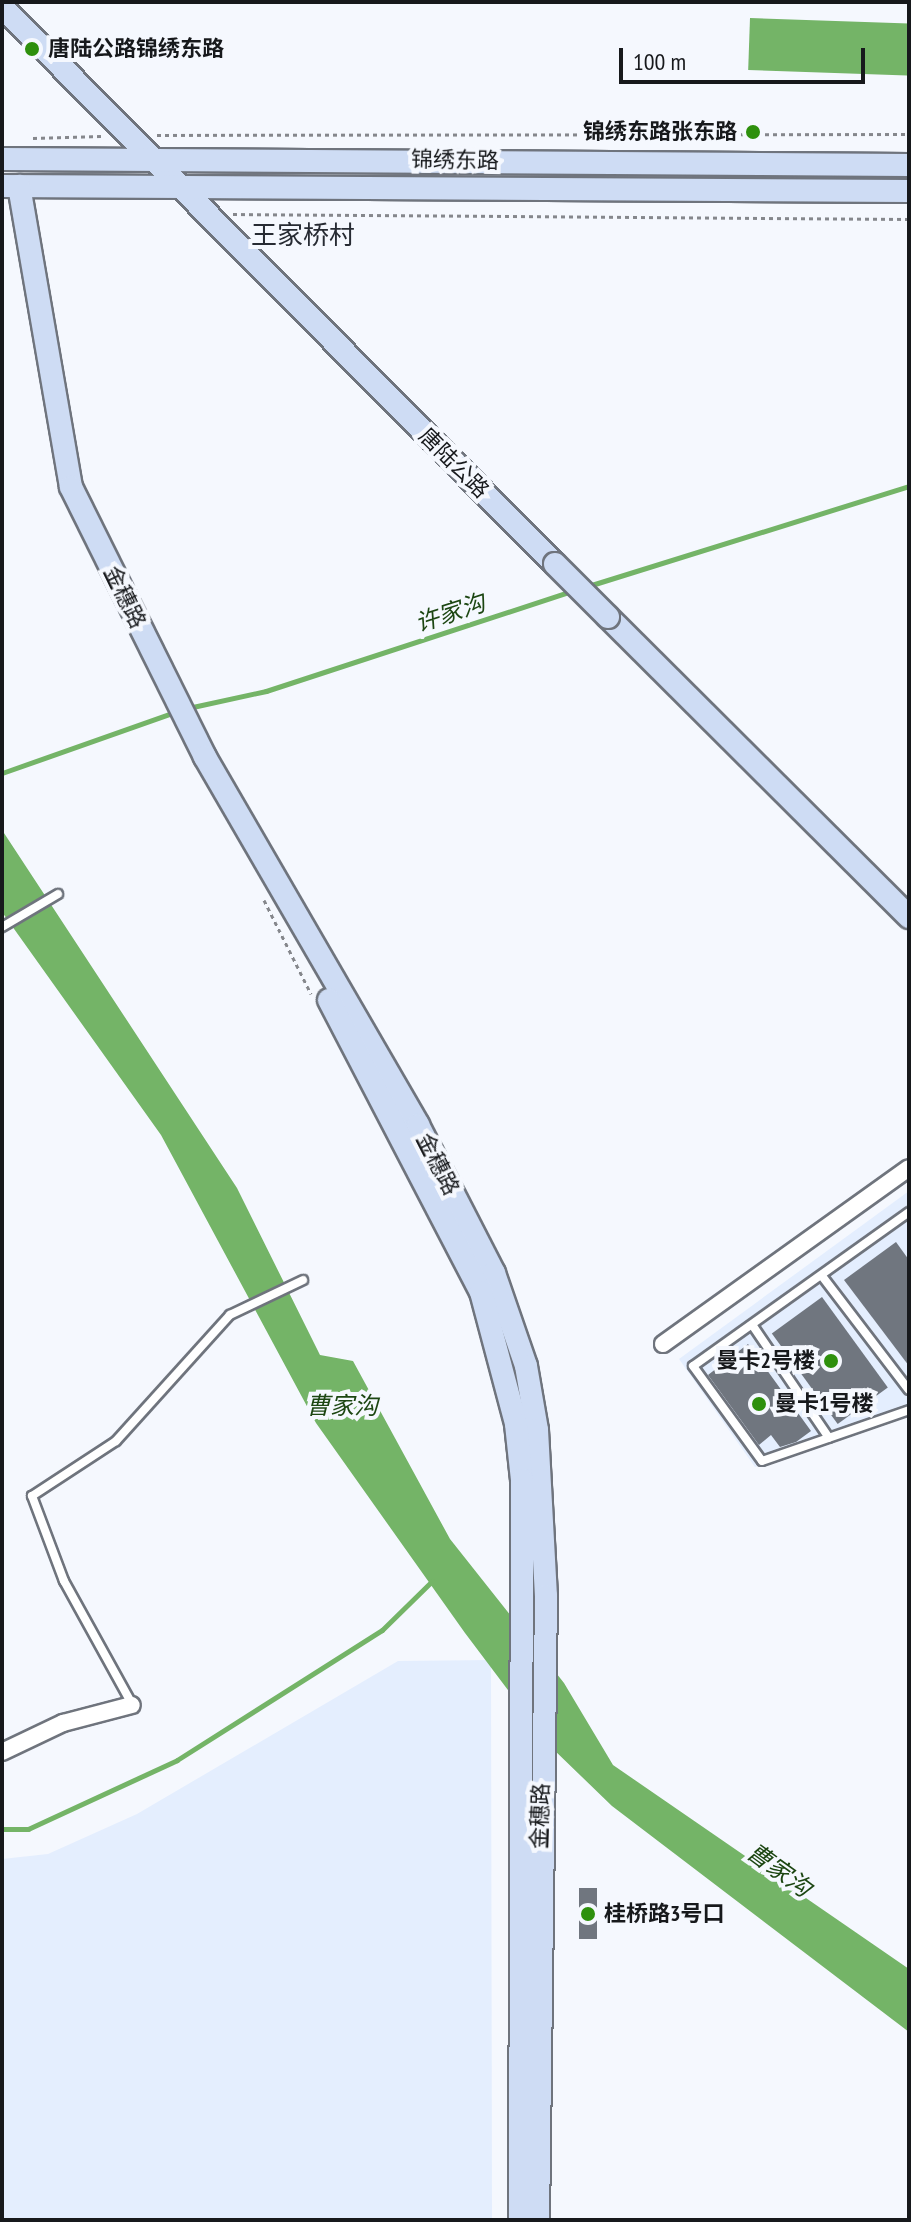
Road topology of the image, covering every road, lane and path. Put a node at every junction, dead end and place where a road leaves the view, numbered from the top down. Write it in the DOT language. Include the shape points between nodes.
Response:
graph roads {
  1 [pos="2,7"];
  2 [pos="909,134"];
  3 [pos="131,135"];
  4 [pos="16,139"];
  5 [pos="154,156"];
  6 [pos="2,159"];
  7 [pos="909,165"];
  8 [pos="181,185"];
  9 [pos="9,186"];
  10 [pos="909,191"];
  11 [pos="207,214"];
  12 [pos="909,219"];
  13 [pos="201,759"];
  14 [pos="257,887"];
  15 [pos="58,894"];
  16 [pos="909,917"];
  17 [pos="2,927"];
  18 [pos="314,999"];
  19 [pos="909,1168"];
  20 [pos="906,1215"];
  21 [pos="909,1227"];
  22 [pos="822,1276"];
  23 [pos="303,1280"];
  24 [pos="753,1326"];
  25 [pos="663,1344"];
  26 [pos="909,1390"];
  27 [pos="909,1410"];
  28 [pos="829,1438"];
  29 [pos="132,1705"];
  30 [pos="2,1752"];
  31 [pos="530,1810"];
  32 [pos="520,2220"];
  33 [pos="538,2220"];
  1 -- 3 [label="street, 唐陆公路"];
  2 -- 3 [label="path"];
  3 -- 4 [label="path"];
  3 -- 5 [label="street, 唐陆公路"];
  5 -- 6 [label="street, 锦绣东路"];
  5 -- 7 [label="street, 锦绣东路"];
  5 -- 8 [label="street, 唐陆公路"];
  8 -- 9 [label="street, 锦绣东路"];
  8 -- 10 [label="street, 锦绣东路"];
  8 -- 11 [label="street, 唐陆公路"];
  9 -- 13 [label="street, 金穗路" via="61,492"];
  11 -- 12 [label="path"];
  11 -- 16 [label="street, 唐陆公路, bridge"];
  13 -- 31 [label="street, 金穗路" via="481,1292 516,1424 520,1742"];
  13 -- 31 [label="street, 金穗路" via="418,1125 494,1273 526,1366 537,1430 546,1596 542,1753"];
  14 -- 18 [label="path"];
  15 -- 17 [label="lane"];
  19 -- 25 [label="street"];
  20 -- 21 [label="lane"];
  20 -- 22 [label="lane"];
  22 -- 24 [label="lane"];
  22 -- 26 [label="lane"];
  23 -- 29 [label="lane" via="230,1315 116,1441 32,1496 64,1581"];
  24 -- 28 [label="lane"];
  24 -- 28 [label="lane" via="693,1366 762,1461"];
  27 -- 28 [label="lane"];
  29 -- 30 [label="street" via="63,1723"];
  31 -- 32 [label="street, 金穗路"];
  31 -- 33 [label="street, 金穗路"];
}
